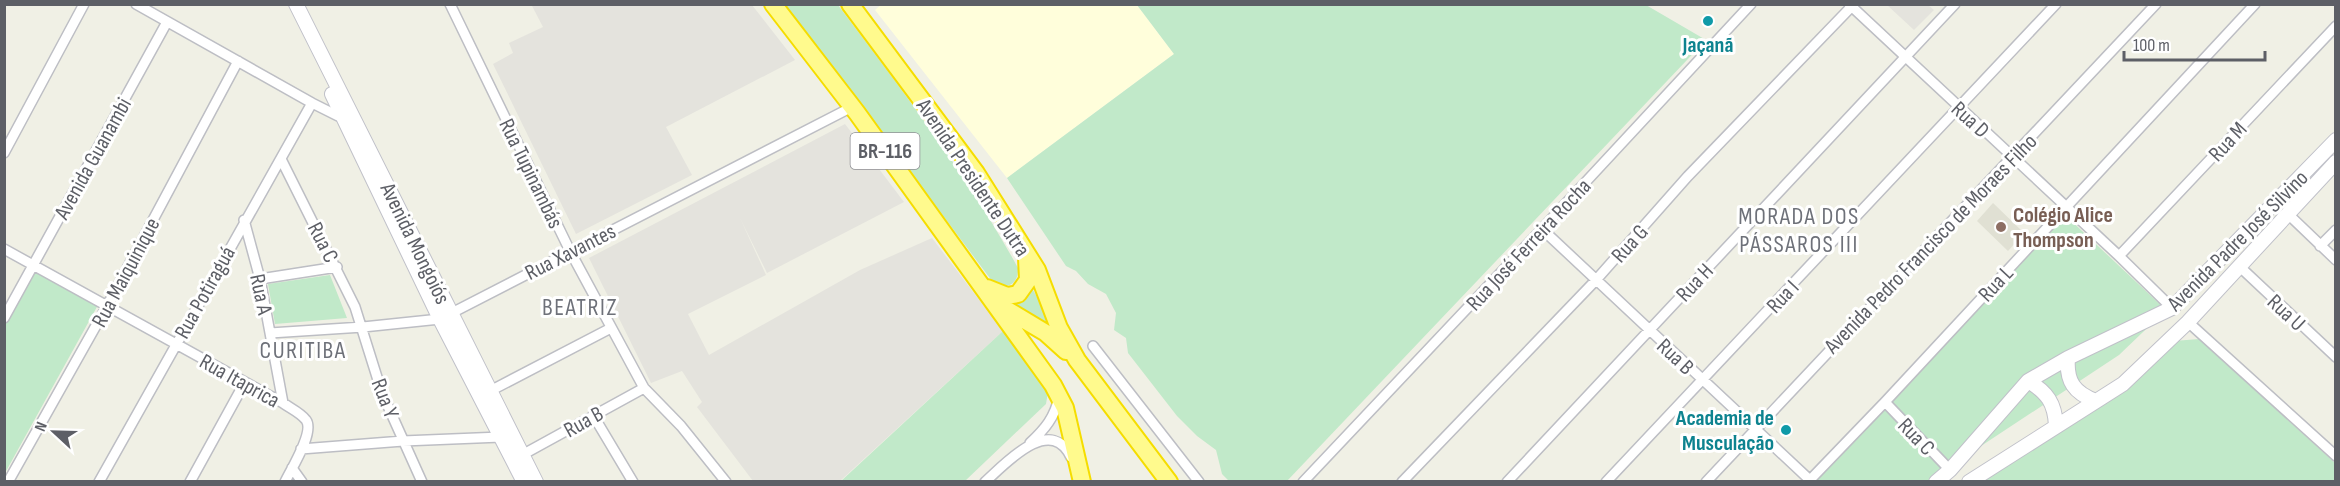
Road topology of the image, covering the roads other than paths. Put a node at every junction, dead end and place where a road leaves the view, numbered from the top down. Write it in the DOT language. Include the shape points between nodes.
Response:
graph roads {
  1 [pos="84,4"];
  2 [pos="136,4"];
  3 [pos="286,4"];
  4 [pos="297,4"];
  5 [pos="450,4"];
  6 [pos="773,4"];
  7 [pos="850,4"];
  8 [pos="1751,4"];
  9 [pos="1955,4"];
  10 [pos="2056,4"];
  11 [pos="2156,4"];
  12 [pos="2255,4"];
  13 [pos="1852,5"];
  14 [pos="167,22"];
  15 [pos="2336,26"];
  16 [pos="1905,58"];
  17 [pos="238,61"];
  18 [pos="312,103"];
  19 [pos="852,107"];
  20 [pos="1959,108"];
  21 [pos="347,114"];
  22 [pos="2336,141"];
  23 [pos="4,153"];
  24 [pos="2012,157"];
  25 [pos="281,159"];
  26 [pos="2336,162"];
  27 [pos="2065,206"];
  28 [pos="2288,214"];
  29 [pos="244,220"];
  30 [pos="1542,229"];
  31 [pos="2336,230"];
  32 [pos="2320,246"];
  33 [pos="4,249"];
  34 [pos="570,251"];
  35 [pos="1026,252"];
  36 [pos="2119,256"];
  37 [pos="2336,260"];
  38 [pos="34,265"];
  39 [pos="2239,266"];
  40 [pos="337,267"];
  41 [pos="260,279"];
  42 [pos="1596,280"];
  43 [pos="981,285"];
  44 [pos="993,301"];
  45 [pos="107,306"];
  46 [pos="2172,308"];
  47 [pos="445,316"];
  48 [pos="4,318"];
  49 [pos="2188,322"];
  50 [pos="363,327"];
  51 [pos="611,328"];
  52 [pos="1648,331"];
  53 [pos="270,333"];
  54 [pos="175,344"];
  55 [pos="1094,346"];
  56 [pos="2336,357"];
  57 [pos="2068,358"];
  58 [pos="1077,360"];
  59 [pos="1703,381"];
  60 [pos="2028,381"];
  61 [pos="245,382"];
  62 [pos="644,388"];
  63 [pos="490,391"];
  64 [pos="1059,395"];
  65 [pos="2096,401"];
  66 [pos="1884,402"];
  67 [pos="283,403"];
  68 [pos="593,414"];
  69 [pos="2056,426"];
  70 [pos="1756,428"];
  71 [pos="501,437"];
  72 [pos="403,441"];
  73 [pos="1028,444"];
  74 [pos="301,449"];
  75 [pos="522,454"];
  76 [pos="2336,456"];
  77 [pos="292,468"];
  78 [pos="1950,470"];
  79 [pos="1081,478"];
  80 [pos="1810,481"];
  81 [pos="8,482"];
  82 [pos="99,482"];
  83 [pos="190,482"];
  84 [pos="285,482"];
  85 [pos="302,482"];
  86 [pos="422,482"];
  87 [pos="524,482"];
  88 [pos="536,482"];
  89 [pos="633,482"];
  90 [pos="726,482"];
  91 [pos="985,482"];
  92 [pos="1168,482"];
  93 [pos="1198,482"];
  94 [pos="1303,482"];
  95 [pos="1402,482"];
  96 [pos="1507,482"];
  97 [pos="1606,482"];
  98 [pos="1706,482"];
  99 [pos="1936,482"];
  100 [pos="1969,482"];
  1 -- 23 [label="street"];
  2 -- 14 [label="street"];
  3 -- 21 [label="main road, Avenida Mongoiós"];
  4 -- 21 [label="main road, Avenida Mongoiós"];
  5 -- 34 [label="street, Rua Tupinambás"];
  6 -- 19 [label="highway, Avenida Presidente Dutra / BR-116"];
  7 -- 35 [label="highway, Avenida Presidente Dutra / BR-116" via="976,173"];
  8 -- 30 [label="street, Rua José Ferreira Rocha"];
  9 -- 16 [label="street, Rua H"];
  10 -- 20 [label="street, Rua I"];
  11 -- 24 [label="street, Avenida Pedro Francisco de Moraes Filho"];
  12 -- 27 [label="street, Rua L"];
  13 -- 16 [label="street, Rua D"];
  13 -- 42 [label="street, Rua G" via="1688,176"];
  14 -- 17 [label="street"];
  14 -- 38 [label="street, Avenida Guanambi"];
  15 -- 36 [label="street, Rua M"];
  16 -- 20 [label="street, Rua D"];
  16 -- 52 [label="street, Rua H"];
  17 -- 18 [label="street"];
  17 -- 45 [label="street, Rua Maiquinique"];
  18 -- 21 [label="street" via="339,116"];
  18 -- 25 [label="street, Rua Potiraguá"];
  19 -- 34 [label="street, Rua Xavantes"];
  19 -- 43 [label="highway, Avenida Presidente Dutra / BR-116"];
  20 -- 24 [label="street, Rua D"];
  20 -- 59 [label="street, Rua I"];
  21 -- 47 [label="main road, Avenida Mongoiós"];
  22 -- 46 [label="main road, Avenida Padre José Silvino"];
  24 -- 27 [label="street, Rua D"];
  24 -- 70 [label="street, Avenida Pedro Francisco de Moraes Filho"];
  25 -- 29 [label="street, Rua Potiraguá"];
  25 -- 40 [label="street, Rua C"];
  26 -- 28 [label="main road, Avenida Padre José Silvino"];
  27 -- 36 [label="street, Rua D"];
  27 -- 66 [label="street, Rua L"];
  28 -- 32 [label="street"];
  28 -- 39 [label="main road, Avenida Padre José Silvino"];
  29 -- 41 [label="street, Rua A"];
  29 -- 54 [label="street, Rua Potiraguá"];
  30 -- 42 [label="street, Rua B"];
  30 -- 94 [label="street, Rua José Ferreira Rocha"];
  31 -- 32 [label="street"];
  32 -- 37 [label="street"];
  33 -- 38 [label="street"];
  34 -- 47 [label="street, Rua Xavantes"];
  34 -- 51 [label="street, Rua Tupinambás"];
  35 -- 43 [label="highway" via="1029,275 1018,294 1007,296"];
  35 -- 58 [label="highway, Avenida Presidente Dutra / BR-116"];
  36 -- 46 [label="street, Rua D"];
  38 -- 45 [label="street, Rua Itaprica"];
  38 -- 48 [label="street, Avenida Guanambi"];
  39 -- 49 [label="main road, Avenida Padre José Silvino"];
  39 -- 56 [label="street, Rua U"];
  40 -- 41 [label="street"];
  40 -- 50 [label="street, Rua C"];
  41 -- 53 [label="street, Rua A"];
  42 -- 52 [label="street, Rua B"];
  42 -- 95 [label="street, Rua G"];
  43 -- 44 [label="highway, Avenida Presidente Dutra / BR-116"];
  44 -- 58 [label="highway, Avenida Presidente Dutra / BR-116" via="1047,333"];
  44 -- 64 [label="highway"];
  45 -- 54 [label="street, Rua Itaprica"];
  45 -- 81 [label="street, Rua Maiquinique"];
  46 -- 57 [label="main road, Avenida Padre José Silvino"];
  47 -- 50 [label="street, Rua Xavantes"];
  47 -- 63 [label="main road, Avenida Mongoiós"];
  47 -- 71 [label="main road, Avenida Mongoiós"];
  49 -- 65 [label="main road, Avenida Padre José Silvino" via="2123,384"];
  49 -- 76 [label="street"];
  50 -- 53 [label="street, Rua Xavantes"];
  50 -- 72 [label="street, Rua Y" via="382,393"];
  51 -- 62 [label="street, Rua Tupinambás"];
  51 -- 63 [label="street"];
  52 -- 59 [label="street, Rua B"];
  52 -- 96 [label="street, Rua H"];
  53 -- 67 [label="street, Rua A"];
  54 -- 61 [label="street, Rua Itaprica"];
  54 -- 82 [label="street, Rua Potiraguá"];
  55 -- 93 [label="street"];
  57 -- 60 [label="main road, Avenida Padre José Silvino"];
  57 -- 65 [label="main road" via="2069,381 2083,396"];
  58 -- 92 [label="highway, Avenida Presidente Dutra / BR-116"];
  59 -- 70 [label="street, Rua B"];
  59 -- 97 [label="street, Rua I"];
  60 -- 69 [label="main road" via="2053,404"];
  60 -- 78 [label="main road, Avenida Padre José Silvino"];
  61 -- 67 [label="street, Rua Itaprica"];
  61 -- 83 [label="street"];
  62 -- 68 [label="street, Rua B"];
  62 -- 90 [label="street, Rua Tupinambás"];
  63 -- 75 [label="main road, Avenida Mongoiós"];
  64 -- 73 [label="street" via="1051,421"];
  64 -- 79 [label="highway"];
  65 -- 69 [label="main road, Avenida Padre José Silvino"];
  66 -- 78 [label="street, Rua C"];
  66 -- 80 [label="street, Rua L"];
  67 -- 74 [label="street, Rua Itaprica" via="307,420 308,435"];
  68 -- 75 [label="street, Rua B"];
  68 -- 89 [label="street"];
  69 -- 100 [label="main road, Avenida Padre José Silvino"];
  70 -- 80 [label="street, Rua B"];
  70 -- 98 [label="street, Avenida Pedro Francisco de Moraes Filho"];
  71 -- 72 [label="street"];
  71 -- 87 [label="main road, Avenida Mongoiós"];
  72 -- 74 [label="street"];
  72 -- 86 [label="street, Rua Y"];
  73 -- 79 [label="street" via="1045,440 1066,446"];
  73 -- 91 [label="street"];
  74 -- 77 [label="street"];
  75 -- 88 [label="main road, Avenida Mongoiós"];
  77 -- 84 [label="street"];
  77 -- 85 [label="street"];
  78 -- 99 [label="main road, Avenida Padre José Silvino"];
}
